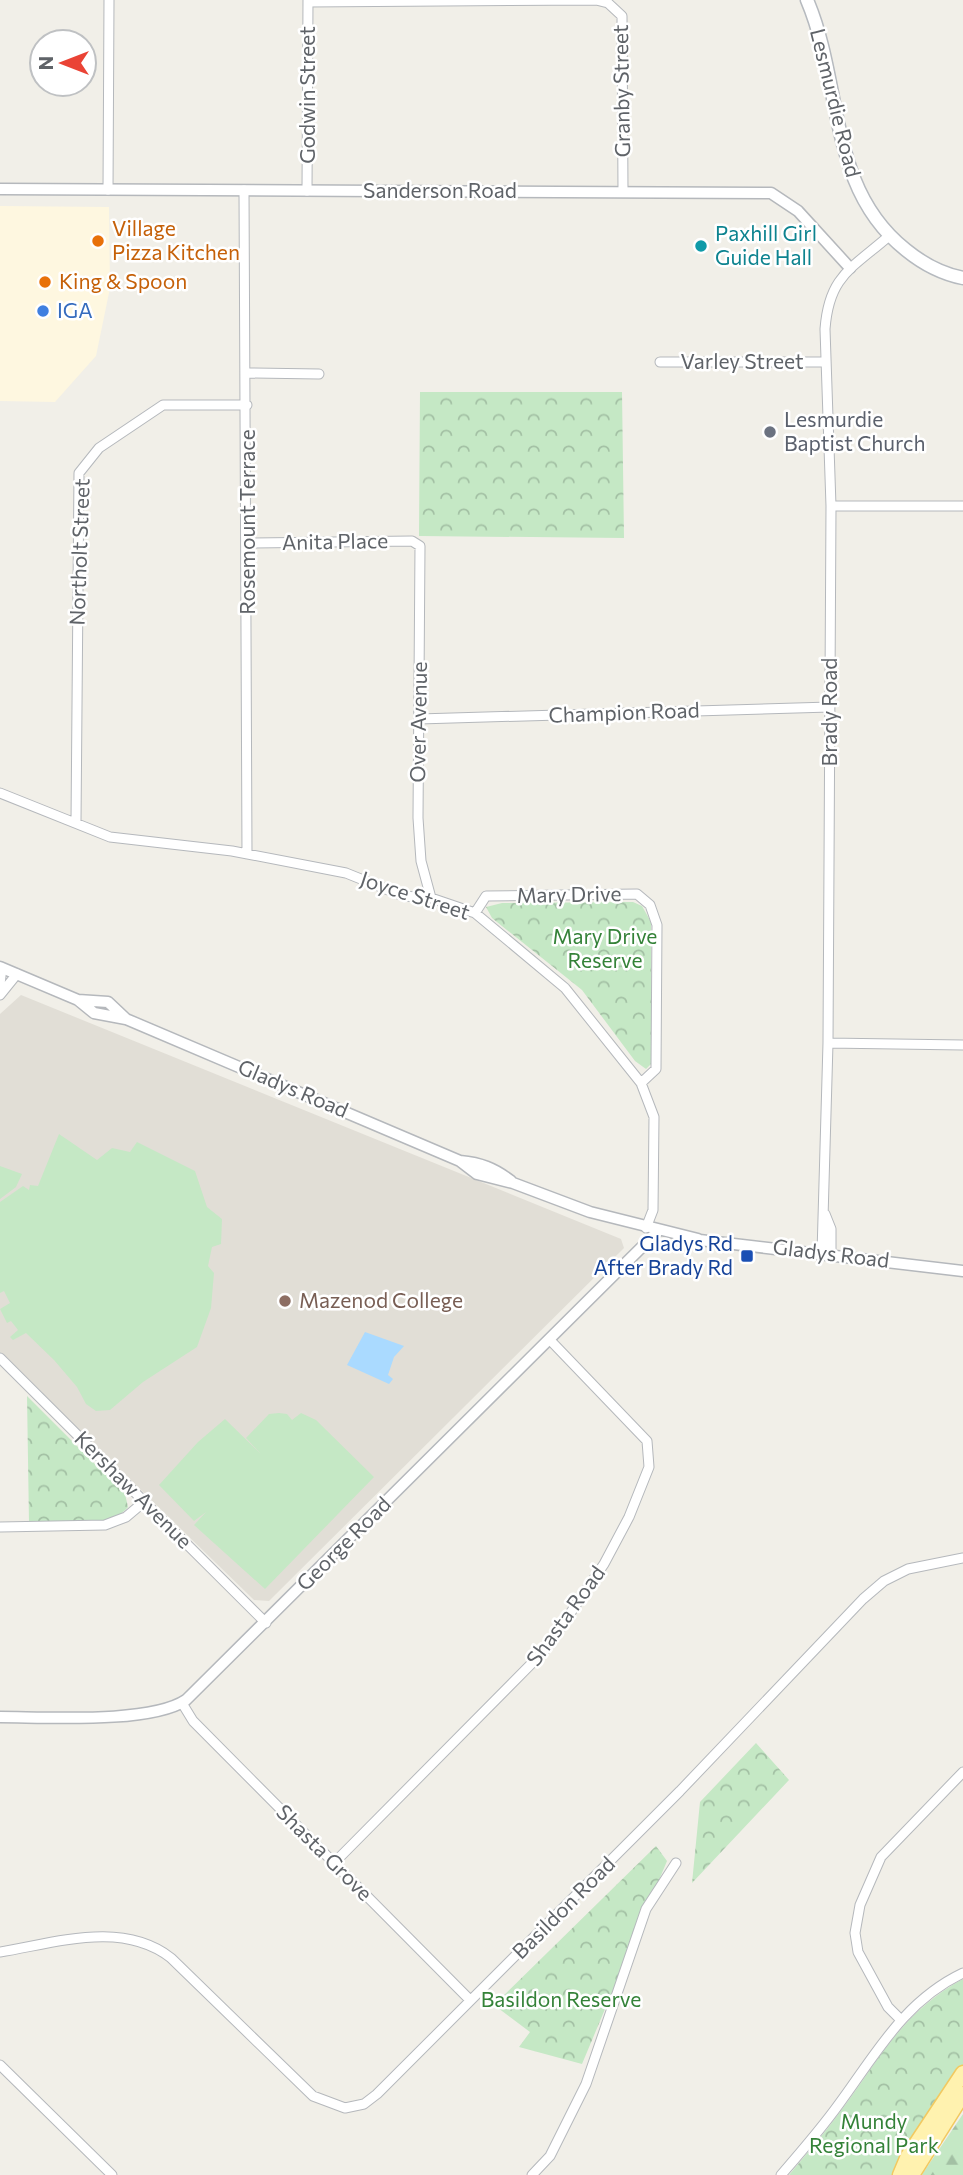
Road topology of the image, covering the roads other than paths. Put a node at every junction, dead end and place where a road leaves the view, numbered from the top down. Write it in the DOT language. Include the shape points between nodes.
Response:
graph roads {
  1 [pos="109,0"];
  2 [pos="807,0"];
  3 [pos="308,1"];
  4 [pos="0,190"];
  5 [pos="108,190"];
  6 [pos="244,190"];
  7 [pos="307,191"];
  8 [pos="623,192"];
  9 [pos="888,236"];
  10 [pos="850,268"];
  11 [pos="963,278"];
  12 [pos="660,362"];
  13 [pos="825,362"];
  14 [pos="247,373"];
  15 [pos="319,374"];
  16 [pos="247,405"];
  17 [pos="831,506"];
  18 [pos="963,506"];
  19 [pos="248,543"];
  20 [pos="420,546"];
  21 [pos="830,707"];
  22 [pos="419,719"];
  23 [pos="0,793"];
  24 [pos="76,822"];
  25 [pos="247,854"];
  26 [pos="431,898"];
  27 [pos="475,913"];
  28 [pos="1,967"];
  29 [pos="17,974"];
  30 [pos="0,984"];
  31 [pos="0,995"];
  32 [pos="828,1043"];
  33 [pos="963,1045"];
  34 [pos="641,1083"];
  35 [pos="649,1233"];
  36 [pos="826,1253"];
  37 [pos="963,1271"];
  38 [pos="550,1340"];
  39 [pos="0,1358"];
  40 [pos="145,1501"];
  41 [pos="0,1527"];
  42 [pos="963,1558"];
  43 [pos="266,1623"];
  44 [pos="182,1703"];
  45 [pos="0,1717"];
  46 [pos="963,1772"];
  47 [pos="334,1863"];
  48 [pos="676,1863"];
  49 [pos="0,1952"];
  50 [pos="963,1973"];
  51 [pos="470,2000"];
  52 [pos="900,2019"];
  53 [pos="0,2065"];
  54 [pos="963,2073"];
  55 [pos="963,2094"];
  56 [pos="111,2175"];
  57 [pos="532,2175"];
  58 [pos="781,2175"];
  59 [pos="900,2175"];
  60 [pos="912,2175"];
  1 -- 5 [label="street"];
  2 -- 9 [label="main road, Lesmurdie Road" via="846,160 865,205"];
  3 -- 7 [label="street, Godwin Street"];
  3 -- 8 [label="street, Granby Street" via="596,0 617,8 622,16"];
  4 -- 5 [label="street, Sanderson Road"];
  5 -- 6 [label="street, Sanderson Road"];
  6 -- 7 [label="street, Sanderson Road"];
  6 -- 14 [label="street, Rosemount Terrace"];
  7 -- 8 [label="street, Sanderson Road"];
  8 -- 10 [label="street, Sanderson Road" via="771,193 798,211"];
  9 -- 10 [label="street, Brady Road"];
  9 -- 11 [label="main road, Lesmurdie Road" via="932,267"];
  10 -- 13 [label="street, Brady Road" via="830,295"];
  12 -- 13 [label="street, Varley Street"];
  13 -- 17 [label="street, Brady Road"];
  14 -- 15 [label="street"];
  14 -- 16 [label="street, Rosemount Terrace"];
  16 -- 19 [label="street, Rosemount Terrace"];
  16 -- 24 [label="street, Northolt Street" via="163,405 99,448 79,473"];
  17 -- 18 [label="street"];
  17 -- 21 [label="street, Brady Road"];
  19 -- 20 [label="street, Anita Place" via="412,541"];
  19 -- 25 [label="street, Rosemount Terrace"];
  20 -- 22 [label="street, Over Avenue"];
  21 -- 22 [label="street, Champion Road"];
  21 -- 32 [label="street, Brady Road"];
  22 -- 26 [label="street, Over Avenue" via="420,843"];
  23 -- 24 [label="street, Joyce Street"];
  24 -- 25 [label="street, Joyce Street" via="110,837"];
  25 -- 26 [label="street, Joyce Street" via="346,873 403,896"];
  26 -- 27 [label="street, Joyce Street"];
  27 -- 34 [label="street, Joyce Street" via="565,988"];
  27 -- 34 [label="street, Mary Drive" via="486,896 637,894 650,905 657,925 656,1069"];
  28 -- 29 [label="street, Gladys Road"];
  28 -- 30 [label="street"];
  29 -- 31 [label="street"];
  29 -- 35 [label="street, Gladys Road" via="78,1000 94,1013 126,1019 460,1161 496,1169 513,1183 590,1212 611,1225"];
  32 -- 33 [label="street"];
  32 -- 36 [label="street, Brady Road" via="825,1214 831,1229"];
  34 -- 35 [label="street, Joyce Street" via="654,1117"];
  35 -- 36 [label="street, Gladys Road"];
  35 -- 38 [label="street, George Road" via="636,1254"];
  36 -- 37 [label="street, Gladys Road"];
  38 -- 43 [label="street, George Road"];
  38 -- 47 [label="street, Shasta Road" via="647,1441 649,1467 629,1517 604,1564 545,1650"];
  39 -- 40 [label="street, Kershaw Avenue"];
  40 -- 41 [label="street" via="126,1517 105,1525"];
  40 -- 43 [label="street, Kershaw Avenue"];
  42 -- 51 [label="street, Basildon Road" via="908,1569 872,1590 680,1791"];
  43 -- 44 [label="street, George Road"];
  44 -- 45 [label="street, George Road" via="142,1714"];
  44 -- 47 [label="street, Shasta Grove" via="193,1721"];
  46 -- 52 [label="street" via="881,1857 860,1905 855,1933 858,1952 888,2007"];
  47 -- 51 [label="street, Shasta Grove"];
  48 -- 57 [label="street" via="646,1909 586,2084 550,2156"];
  49 -- 51 [label="street, Basildon Road" via="105,1936 147,1943 172,1958 307,2091 345,2108 373,2098"];
  50 -- 52 [label="street"];
  52 -- 58 [label="street" via="820,2130"];
  53 -- 56 [label="street"];
  54 -- 59 [label="main road"];
  55 -- 60 [label="main road"];
}
